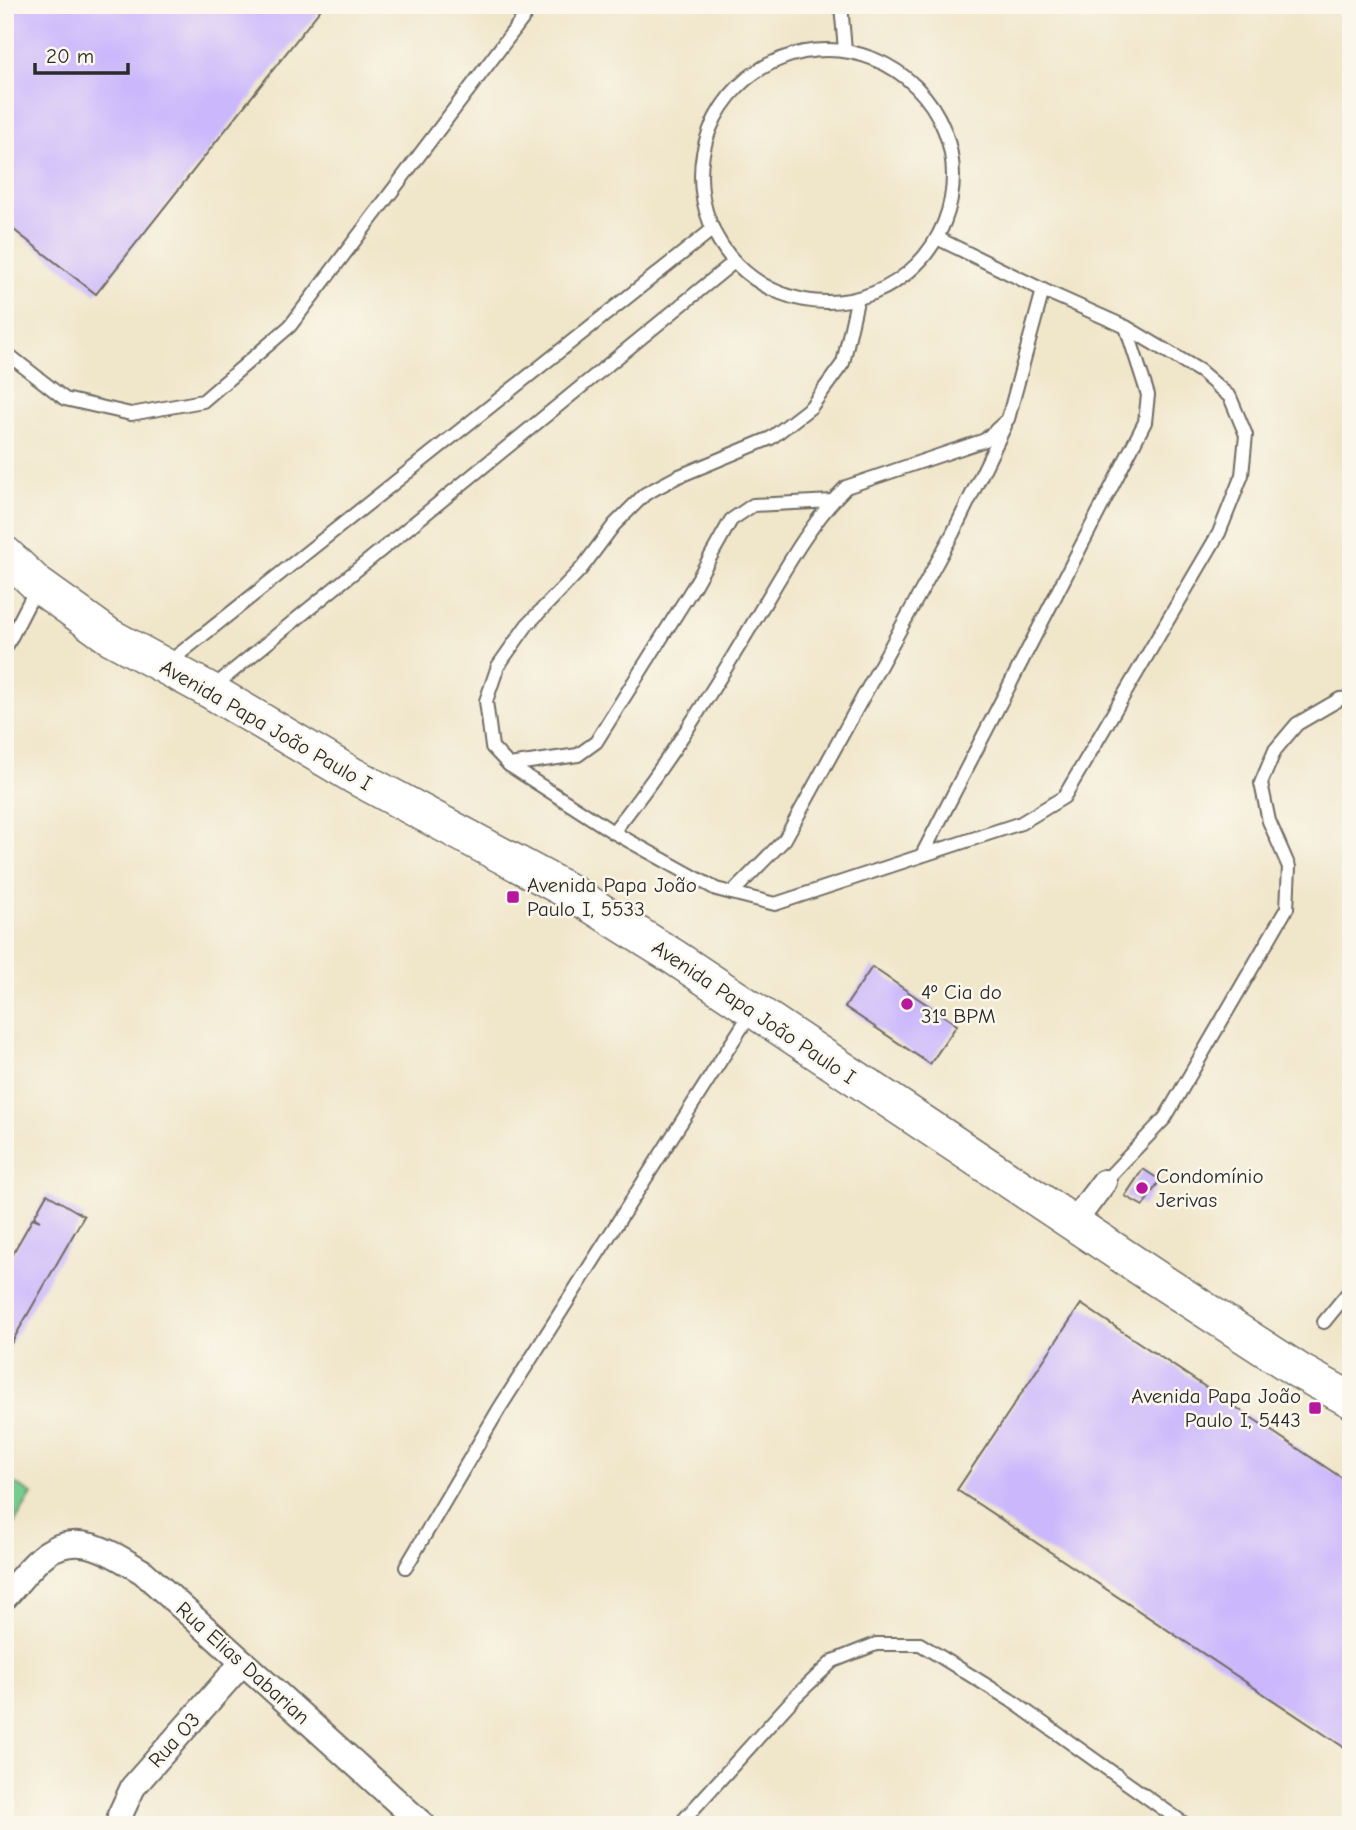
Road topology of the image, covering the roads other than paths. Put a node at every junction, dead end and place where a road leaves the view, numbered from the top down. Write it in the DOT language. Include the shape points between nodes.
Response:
graph roads {
  1 [pos="533,5"];
  2 [pos="841,5"];
  3 [pos="845,50"];
  4 [pos="713,229"];
  5 [pos="937,238"];
  6 [pos="734,262"];
  7 [pos="1043,290"];
  8 [pos="857,301"];
  9 [pos="1126,327"];
  10 [pos="5,352"];
  11 [pos="1008,419"];
  12 [pos="832,501"];
  13 [pos="5,554"];
  14 [pos="38,585"];
  15 [pos="5,649"];
  16 [pos="164,666"];
  17 [pos="209,690"];
  18 [pos="1351,698"];
  19 [pos="509,765"];
  20 [pos="613,832"];
  21 [pos="922,855"];
  22 [pos="732,893"];
  23 [pos="753,1011"];
  24 [pos="1104,1182"];
  25 [pos="1073,1223"];
  26 [pos="1351,1289"];
  27 [pos="1324,1322"];
  28 [pos="1351,1400"];
  29 [pos="406,1567"];
  30 [pos="5,1597"];
  31 [pos="243,1662"];
  32 [pos="119,1825"];
  33 [pos="423,1825"];
  34 [pos="679,1825"];
  35 [pos="1186,1825"];
  1 -- 10 [label="lane" via="290,326 203,401 131,414 65,399"];
  2 -- 3 [label="lane"];
  3 -- 4 [label="lane" via="807,50 771,61 741,82 717,111 703,146 700,183"];
  3 -- 5 [label="lane" via="885,63 918,87 942,121 954,161 952,202"];
  4 -- 6 [label="lane"];
  4 -- 16 [label="lane"];
  5 -- 7 [label="lane"];
  5 -- 8 [label="lane" via="911,272"];
  6 -- 8 [label="lane" via="756,281 793,298"];
  6 -- 17 [label="lane"];
  7 -- 9 [label="lane"];
  7 -- 11 [label="lane"];
  8 -- 19 [label="lane" via="843,363 811,407 771,438 645,494 527,625 498,666 486,701 492,747"];
  9 -- 21 [label="lane" via="1148,395 1145,422"];
  9 -- 21 [label="lane" via="1200,371 1230,397 1246,435 1242,475 1219,533 1065,797 1021,823"];
  11 -- 12 [label="lane" via="985,440 846,488"];
  11 -- 22 [label="lane" via="953,533 785,839"];
  12 -- 19 [label="lane" via="753,505 731,520 596,742 578,755"];
  12 -- 20 [label="lane" via="809,530 693,723"];
  13 -- 14 [label="main road, Avenida Papa João Paulo I"];
  14 -- 15 [label="lane"];
  14 -- 16 [label="main road, Avenida Papa João Paulo I" via="108,636"];
  16 -- 17 [label="main road, Avenida Papa João Paulo I"];
  17 -- 23 [label="main road, Avenida Papa João Paulo I" via="354,776 572,893"];
  18 -- 24 [label="lane" via="1340,699 1297,724 1275,750 1261,783 1269,821 1289,867 1287,908 1165,1118"];
  19 -- 20 [label="lane"];
  20 -- 22 [label="lane" via="716,889"];
  21 -- 22 [label="lane" via="775,904"];
  23 -- 25 [label="main road, Avenida Papa João Paulo I"];
  23 -- 29 [label="lane" via="499,1409"];
  24 -- 25 [label="street"];
  25 -- 28 [label="main road, Avenida Papa João Paulo I"];
  26 -- 27 [label="lane"];
  30 -- 31 [label="street, Rua Elias Dabarian" via="46,1553 70,1542 102,1548 143,1572"];
  31 -- 32 [label="street, Rua O3" via="132,1787"];
  31 -- 33 [label="street, Rua Elias Dabarian"];
  34 -- 35 [label="lane" via="833,1661 876,1644 920,1644 1012,1701"];
}
